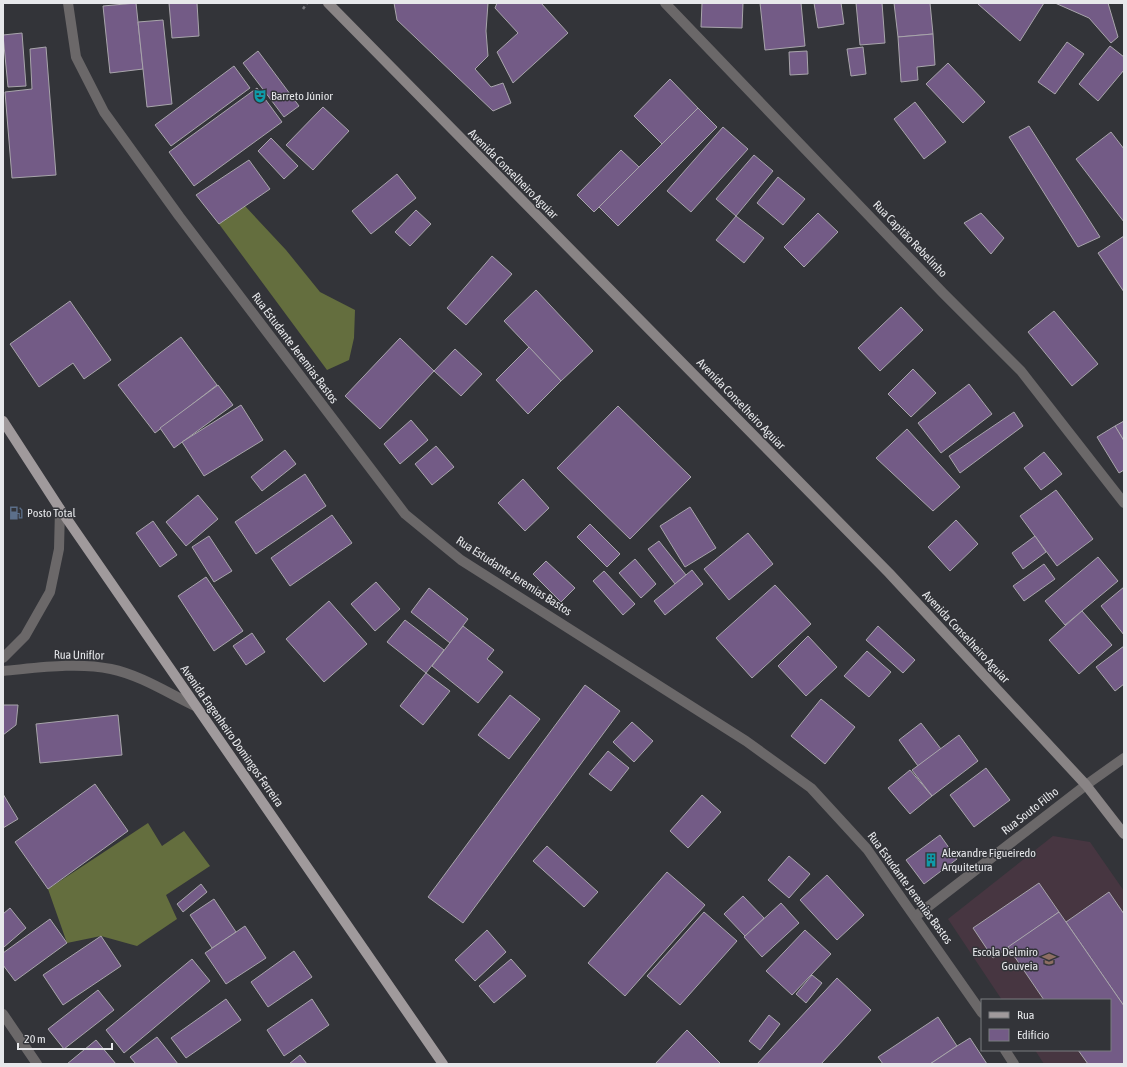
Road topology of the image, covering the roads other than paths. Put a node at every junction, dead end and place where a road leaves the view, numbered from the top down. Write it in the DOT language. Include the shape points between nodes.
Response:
graph roads {
  1 [pos="68,3"];
  2 [pos="328,3"];
  3 [pos="665,3"];
  4 [pos="3,421"];
  5 [pos="1124,503"];
  6 [pos="60,509"];
  7 [pos="3,658"];
  8 [pos="3,671"];
  9 [pos="195,706"];
  10 [pos="1124,758"];
  11 [pos="1086,785"];
  12 [pos="1124,834"];
  13 [pos="916,916"];
  14 [pos="981,1012"];
  15 [pos="3,1014"];
  16 [pos="1006,1051"];
  17 [pos="37,1064"];
  18 [pos="443,1064"];
  19 [pos="1014,1064"];
  1 -- 13 [label="street, Rua Estudante Jeremias Bastos" via="76,57 104,112 179,216 405,514 462,560 746,741 811,788 867,849"];
  2 -- 11 [label="main road, Avenida Conselheiro Aguiar" via="889,573"];
  3 -- 5 [label="street, Rua Capitão Rebelinho" via="1021,371"];
  4 -- 6 [label="main road, Avenida Engenheiro Domingos Ferreira"];
  6 -- 7 [label="street" via="59,549 50,592 25,636"];
  6 -- 9 [label="main road, Avenida Engenheiro Domingos Ferreira"];
  8 -- 9 [label="street, Rua Uniflor" via="60,666 111,669"];
  9 -- 18 [label="main road, Avenida Engenheiro Domingos Ferreira"];
  10 -- 11 [label="street, Rua Souto Filho"];
  11 -- 12 [label="main road, Avenida Conselheiro Aguiar"];
  11 -- 13 [label="street, Rua Souto Filho"];
  13 -- 14 [label="street, Rua Estudante Jeremias Bastos"];
  15 -- 17 [label="street"];
  16 -- 19 [label="street"];
}
